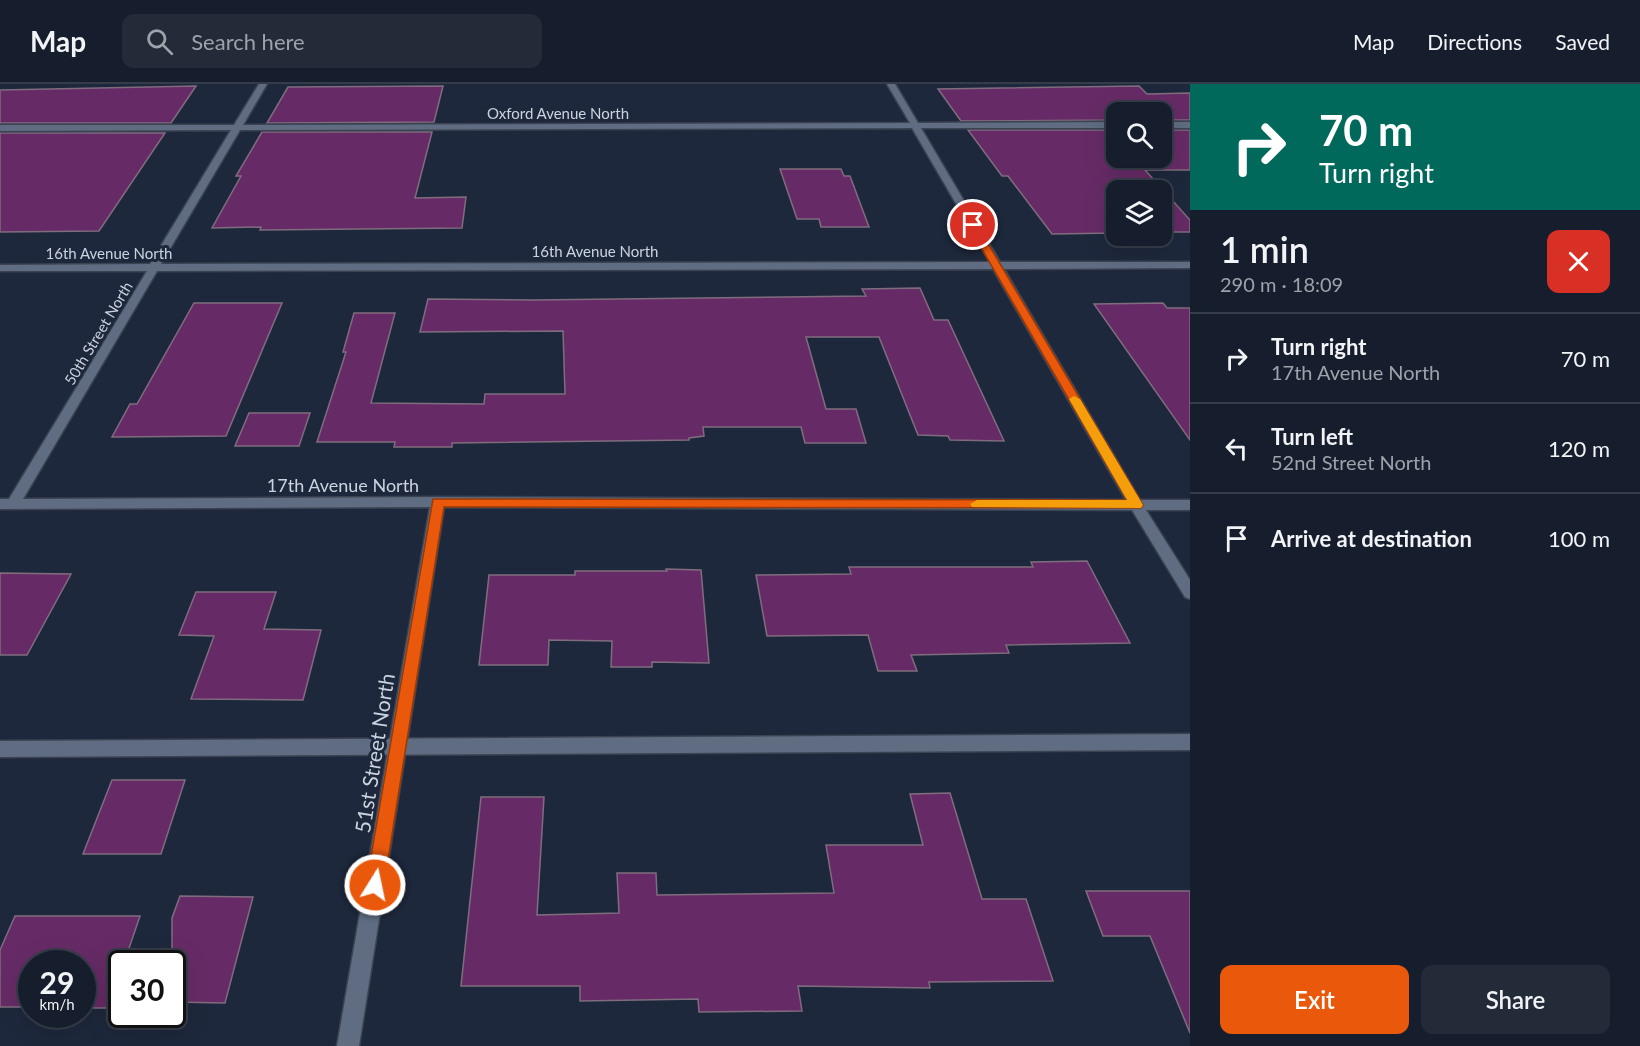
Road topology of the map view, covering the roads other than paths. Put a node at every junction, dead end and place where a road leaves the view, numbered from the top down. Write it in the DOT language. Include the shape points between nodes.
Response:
graph roads {
  1 [pos="263,84"];
  2 [pos="891,84"];
  3 [pos="1106,125"];
  4 [pos="1172,125"];
  5 [pos="1190,125"];
  6 [pos="915,126"];
  7 [pos="237,127"];
  8 [pos="0,128"];
  9 [pos="996,265"];
  10 [pos="1190,265"];
  11 [pos="0,268"];
  12 [pos="154,268"];
  13 [pos="438,502"];
  14 [pos="7,504"];
  15 [pos="1136,505"];
  16 [pos="1190,505"];
  17 [pos="1190,593"];
  18 [pos="1190,742"];
  19 [pos="397,747"];
  20 [pos="0,749"];
  21 [pos="348,1046"];
  1 -- 7 [label="street, 50th Street North"];
  2 -- 6 [label="street"];
  3 -- 6 [label="street, Oxford Avenue North"];
  4 -- 5 [label="street"];
  6 -- 7 [label="street, Oxford Avenue North"];
  6 -- 9 [label="street"];
  7 -- 8 [label="street, Oxford Avenue North"];
  7 -- 12 [label="street, 50th Street North"];
  9 -- 10 [label="street, 16th Avenue North"];
  9 -- 12 [label="street, 16th Avenue North"];
  9 -- 15 [label="street"];
  11 -- 12 [label="street, 16th Avenue North"];
  12 -- 14 [label="street, 50th Street North"];
  13 -- 14 [label="street, 17th Avenue North"];
  13 -- 15 [label="street, 17th Avenue North"];
  13 -- 19 [label="street, 51st Street North"];
  15 -- 16 [label="street, 17th Avenue North"];
  15 -- 17 [label="street"];
  18 -- 19 [label="street"];
  19 -- 20 [label="street"];
  19 -- 21 [label="street, 51st Street North"];
}
